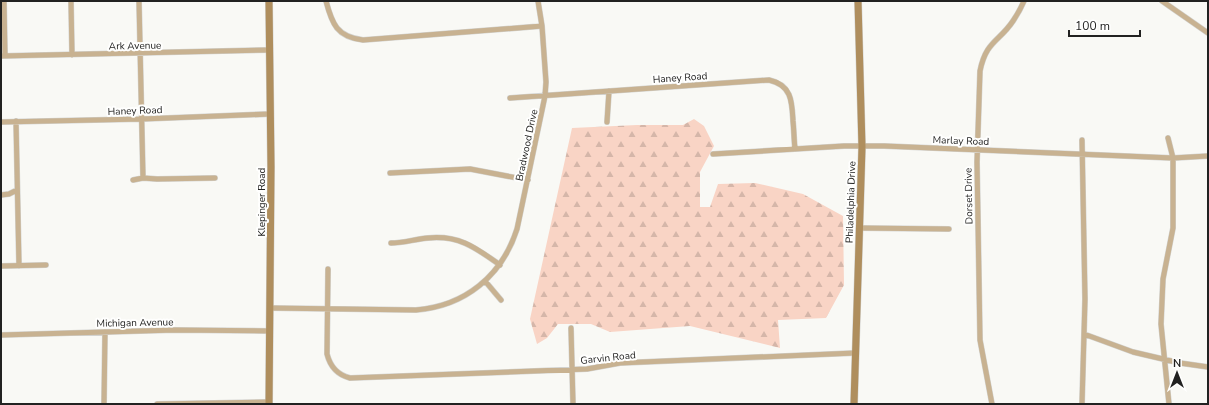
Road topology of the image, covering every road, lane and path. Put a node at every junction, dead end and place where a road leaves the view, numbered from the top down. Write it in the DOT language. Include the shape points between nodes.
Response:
graph roads {
  1 [pos="4,1"];
  2 [pos="71,1"];
  3 [pos="139,1"];
  4 [pos="269,1"];
  5 [pos="326,1"];
  6 [pos="538,1"];
  7 [pos="858,1"];
  8 [pos="1024,1"];
  9 [pos="1162,1"];
  10 [pos="542,26"];
  11 [pos="1207,29"];
  12 [pos="270,50"];
  13 [pos="140,54"];
  14 [pos="72,55"];
  15 [pos="3,56"];
  16 [pos="609,91"];
  17 [pos="545,96"];
  18 [pos="510,98"];
  19 [pos="270,114"];
  20 [pos="142,119"];
  21 [pos="16,121"];
  22 [pos="1,122"];
  23 [pos="607,122"];
  24 [pos="1168,138"];
  25 [pos="1082,140"];
  26 [pos="862,147"];
  27 [pos="795,149"];
  28 [pos="977,150"];
  29 [pos="713,154"];
  30 [pos="1082,154"];
  31 [pos="1208,156"];
  32 [pos="1173,158"];
  33 [pos="390,173"];
  34 [pos="143,178"];
  35 [pos="215,178"];
  36 [pos="133,180"];
  37 [pos="528,180"];
  38 [pos="17,190"];
  39 [pos="1,194"];
  40 [pos="859,228"];
  41 [pos="949,229"];
  42 [pos="391,243"];
  43 [pos="46,265"];
  44 [pos="500,265"];
  45 [pos="1,266"];
  46 [pos="19,266"];
  47 [pos="328,269"];
  48 [pos="485,282"];
  49 [pos="501,300"];
  50 [pos="270,308"];
  51 [pos="327,308"];
  52 [pos="571,328"];
  53 [pos="270,331"];
  54 [pos="105,332"];
  55 [pos="1084,334"];
  56 [pos="1,335"];
  57 [pos="855,353"];
  58 [pos="1164,360"];
  59 [pos="1208,367"];
  60 [pos="572,369"];
  61 [pos="269,403"];
  62 [pos="104,404"];
  63 [pos="157,404"];
  64 [pos="573,404"];
  65 [pos="854,404"];
  66 [pos="992,404"];
  67 [pos="1082,404"];
  68 [pos="1169,404"];
  1 -- 15 [label="street"];
  2 -- 14 [label="street"];
  3 -- 13 [label="street"];
  4 -- 12 [label="main road, Klepinger Road"];
  5 -- 10 [label="street" via="331,20 338,30 363,40"];
  6 -- 10 [label="street, Bradwood Drive"];
  7 -- 26 [label="main road, Philadelphia Drive"];
  8 -- 28 [label="street, Dorset Drive" via="1013,21 989,47 982,61"];
  9 -- 11 [label="street"];
  10 -- 17 [label="street, Bradwood Drive" via="546,64"];
  12 -- 13 [label="street, Ark Avenue"];
  12 -- 19 [label="main road, Klepinger Road"];
  13 -- 14 [label="street, Ark Avenue"];
  13 -- 20 [label="street"];
  14 -- 15 [label="street, Ark Avenue"];
  16 -- 17 [label="street, Haney Road"];
  16 -- 23 [label="street"];
  16 -- 27 [label="street, Haney Road" via="775,81 785,88 791,98"];
  17 -- 18 [label="street, Haney Road"];
  17 -- 37 [label="street, Bradwood Drive"];
  19 -- 20 [label="street, Haney Road"];
  19 -- 50 [label="main road, Klepinger Road"];
  20 -- 21 [label="street, Haney Road"];
  20 -- 34 [label="street"];
  21 -- 22 [label="street, Haney Road"];
  21 -- 38 [label="street"];
  24 -- 32 [label="street"];
  25 -- 30 [label="street"];
  26 -- 27 [label="street, Marlay Road"];
  26 -- 28 [label="street, Marlay Road"];
  26 -- 40 [label="main road, Philadelphia Drive"];
  27 -- 29 [label="street, Marlay Road"];
  28 -- 30 [label="street, Marlay Road"];
  28 -- 66 [label="street, Dorset Drive" via="980,340"];
  30 -- 32 [label="street, Marlay Road"];
  30 -- 55 [label="street"];
  31 -- 32 [label="street, Marlay Road"];
  32 -- 58 [label="street" via="1173,228 1163,279 1162,301"];
  33 -- 37 [label="street" via="470,168"];
  34 -- 35 [label="street"];
  34 -- 36 [label="street"];
  37 -- 44 [label="street, Bradwood Drive" via="518,230 510,250"];
  38 -- 39 [label="street"];
  38 -- 46 [label="street"];
  40 -- 41 [label="street"];
  40 -- 57 [label="main road, Philadelphia Drive"];
  42 -- 44 [label="street" via="440,237 456,240 468,244"];
  43 -- 46 [label="street"];
  44 -- 48 [label="street, Bradwood Drive"];
  45 -- 46 [label="street"];
  47 -- 51 [label="street, Garvin Road"];
  48 -- 49 [label="street"];
  48 -- 51 [label="street, Bradwood Drive" via="464,297 433,308"];
  50 -- 51 [label="street, Bradwood Drive"];
  50 -- 53 [label="main road, Klepinger Road"];
  51 -- 60 [label="street, Garvin Road" via="327,354 335,370 350,378"];
  52 -- 60 [label="street"];
  53 -- 54 [label="street, Michigan Avenue"];
  53 -- 61 [label="main road, Klepinger Road"];
  54 -- 56 [label="street, Michigan Avenue"];
  54 -- 62 [label="street"];
  55 -- 58 [label="street"];
  55 -- 67 [label="street"];
  57 -- 60 [label="street, Garvin Road" via="620,363"];
  57 -- 65 [label="main road, Philadelphia Drive"];
  58 -- 59 [label="street"];
  58 -- 68 [label="street"];
  60 -- 64 [label="street"];
  61 -- 63 [label="street"];
}
